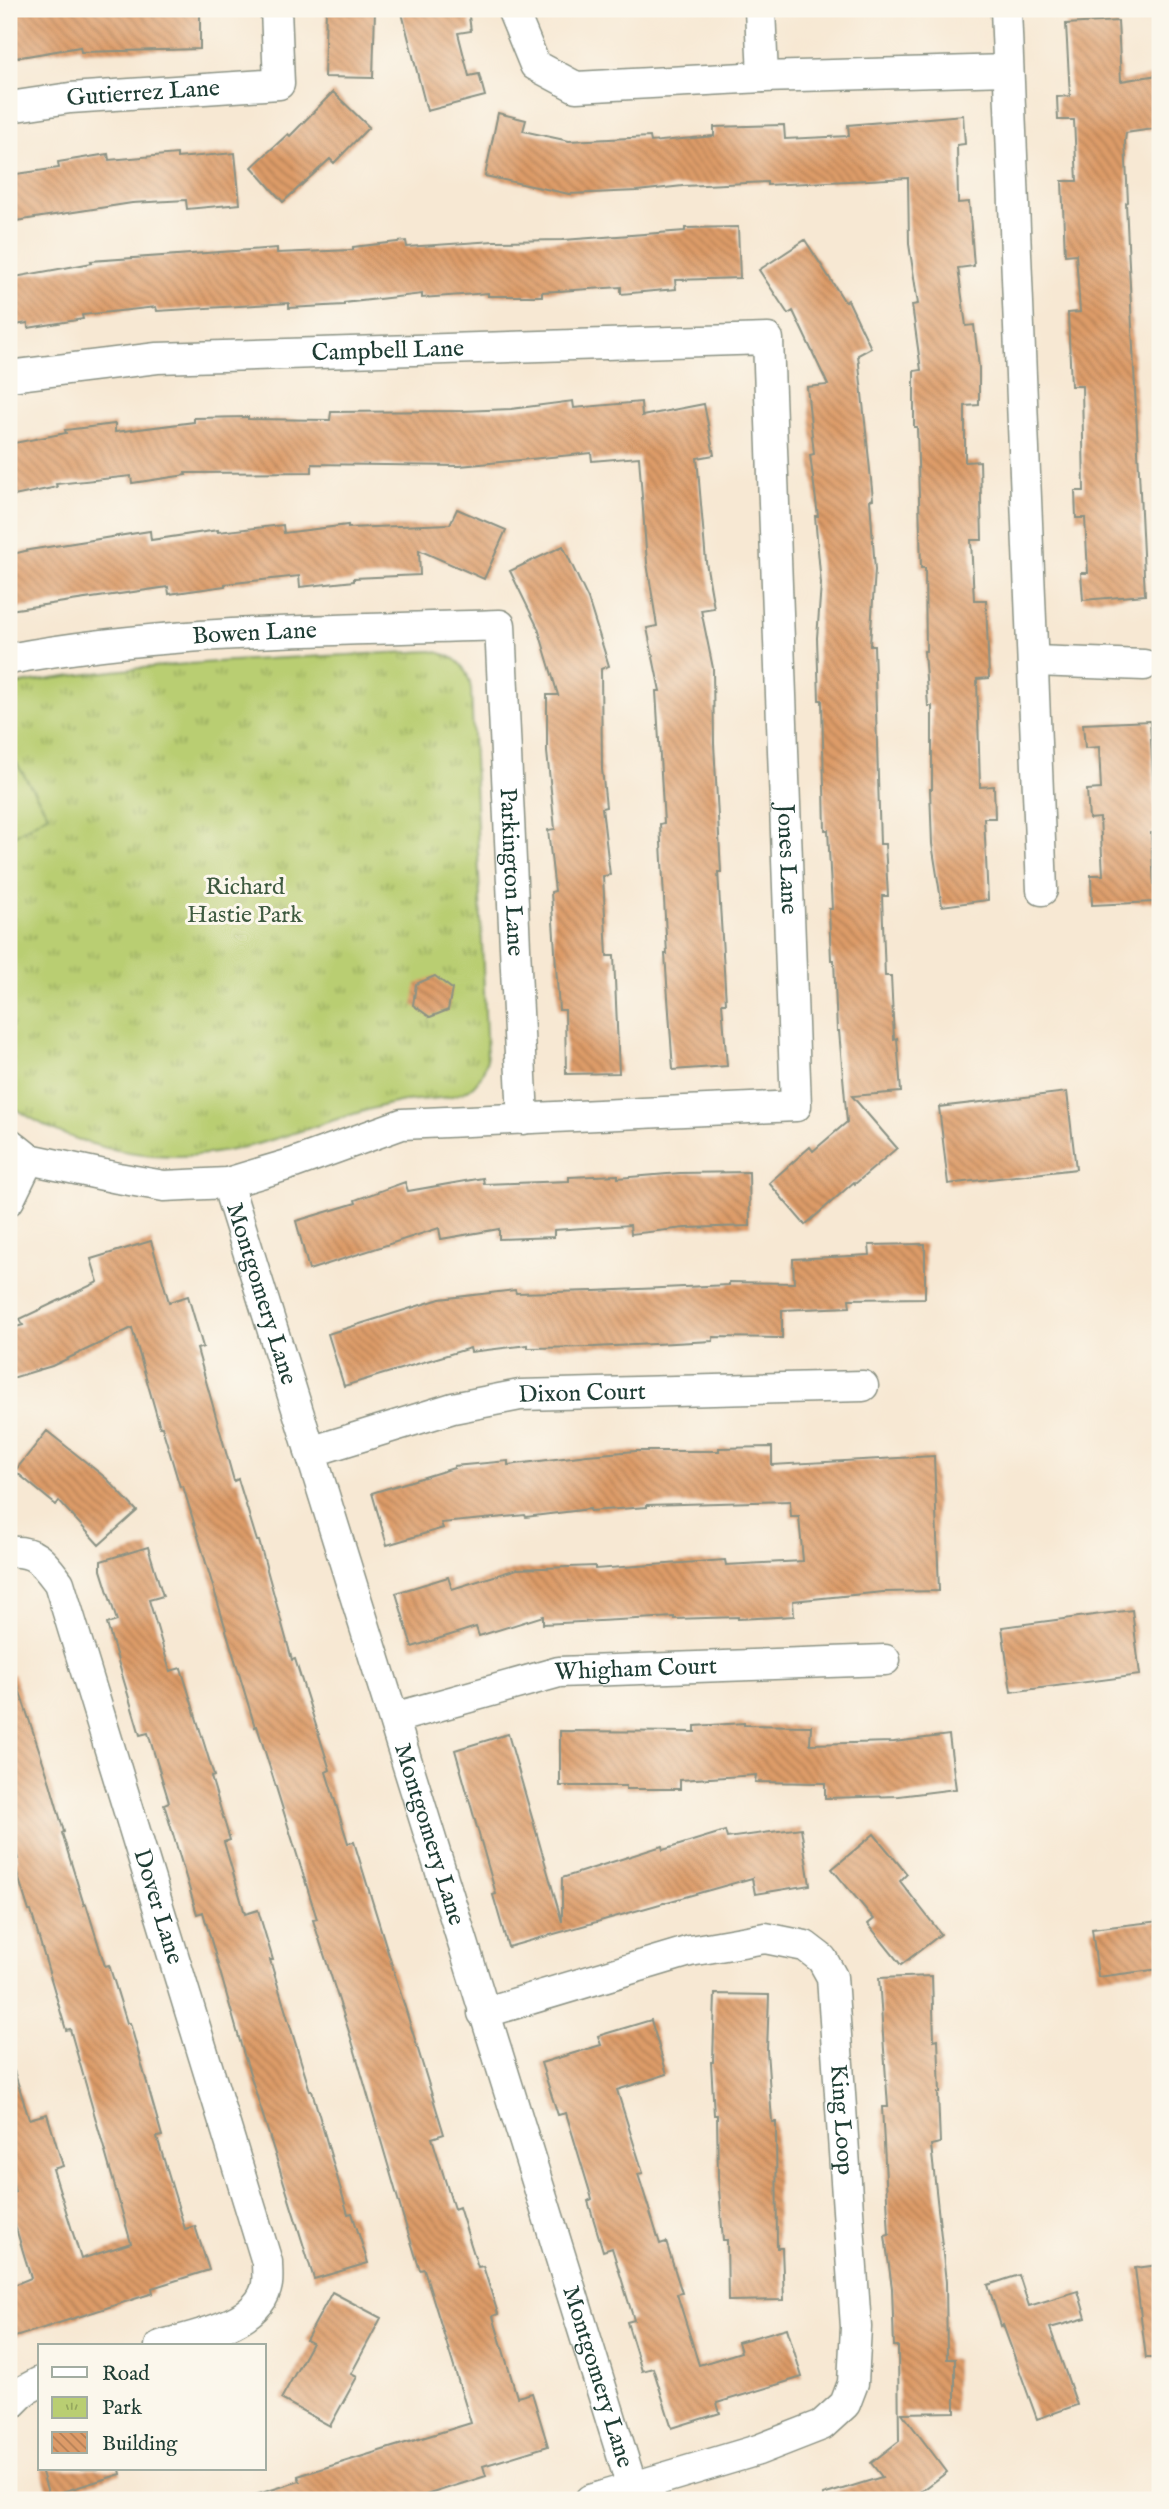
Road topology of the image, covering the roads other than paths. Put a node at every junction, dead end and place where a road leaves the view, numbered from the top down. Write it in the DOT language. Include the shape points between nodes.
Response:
graph roads {
  1 [pos="276,9"];
  2 [pos="512,9"];
  3 [pos="760,9"];
  4 [pos="1006,9"];
  5 [pos="1008,70"];
  6 [pos="763,77"];
  7 [pos="9,107"];
  8 [pos="768,339"];
  9 [pos="9,376"];
  10 [pos="500,625"];
  11 [pos="9,659"];
  12 [pos="1034,661"];
  13 [pos="1144,665"];
  14 [pos="1042,890"];
  15 [pos="523,1119"];
  16 [pos="19,1151"];
  17 [pos="227,1183"];
  18 [pos="9,1199"];
  19 [pos="863,1386"];
  20 [pos="310,1452"];
  21 [pos="9,1552"];
  22 [pos="885,1660"];
  23 [pos="394,1718"];
  24 [pos="483,2013"];
  25 [pos="167,2344"];
  26 [pos="38,2383"];
  27 [pos="9,2406"];
  28 [pos="636,2496"];
  29 [pos="590,2500"];
  1 -- 7 [label="street, Gutierrez Lane" via="279,85 70,98"];
  2 -- 6 [label="street" via="535,65 576,87"];
  3 -- 6 [label="street"];
  4 -- 5 [label="street"];
  5 -- 6 [label="street"];
  5 -- 12 [label="street"];
  8 -- 9 [label="street, Campbell Lane" via="157,358"];
  8 -- 15 [label="street, Jones Lane" via="796,1106"];
  10 -- 11 [label="street, Bowen Lane" via="194,636 65,648"];
  10 -- 15 [label="street, Parkington Lane"];
  12 -- 13 [label="street"];
  12 -- 14 [label="street"];
  15 -- 17 [label="street" via="402,1124"];
  16 -- 17 [label="street" via="163,1186"];
  16 -- 18 [label="street"];
  17 -- 20 [label="street, Montgomery Lane"];
  19 -- 20 [label="street, Dixon Court" via="520,1395 453,1408"];
  20 -- 23 [label="street, Montgomery Lane"];
  21 -- 25 [label="street, Dover Lane" via="22,1551 42,1560 59,1583 267,2262 267,2285 256,2307 230,2325"];
  22 -- 23 [label="street, Whigham Court" via="559,1672"];
  23 -- 24 [label="street, Montgomery Lane"];
  24 -- 28 [label="street, Montgomery Lane"];
  24 -- 28 [label="street, King Loop" via="690,1951 765,1938 805,1946 822,1959 832,1977 856,2327 853,2384 845,2404 822,2425"];
  26 -- 27 [label="street"];
  28 -- 29 [label="street, King Loop"];
}
